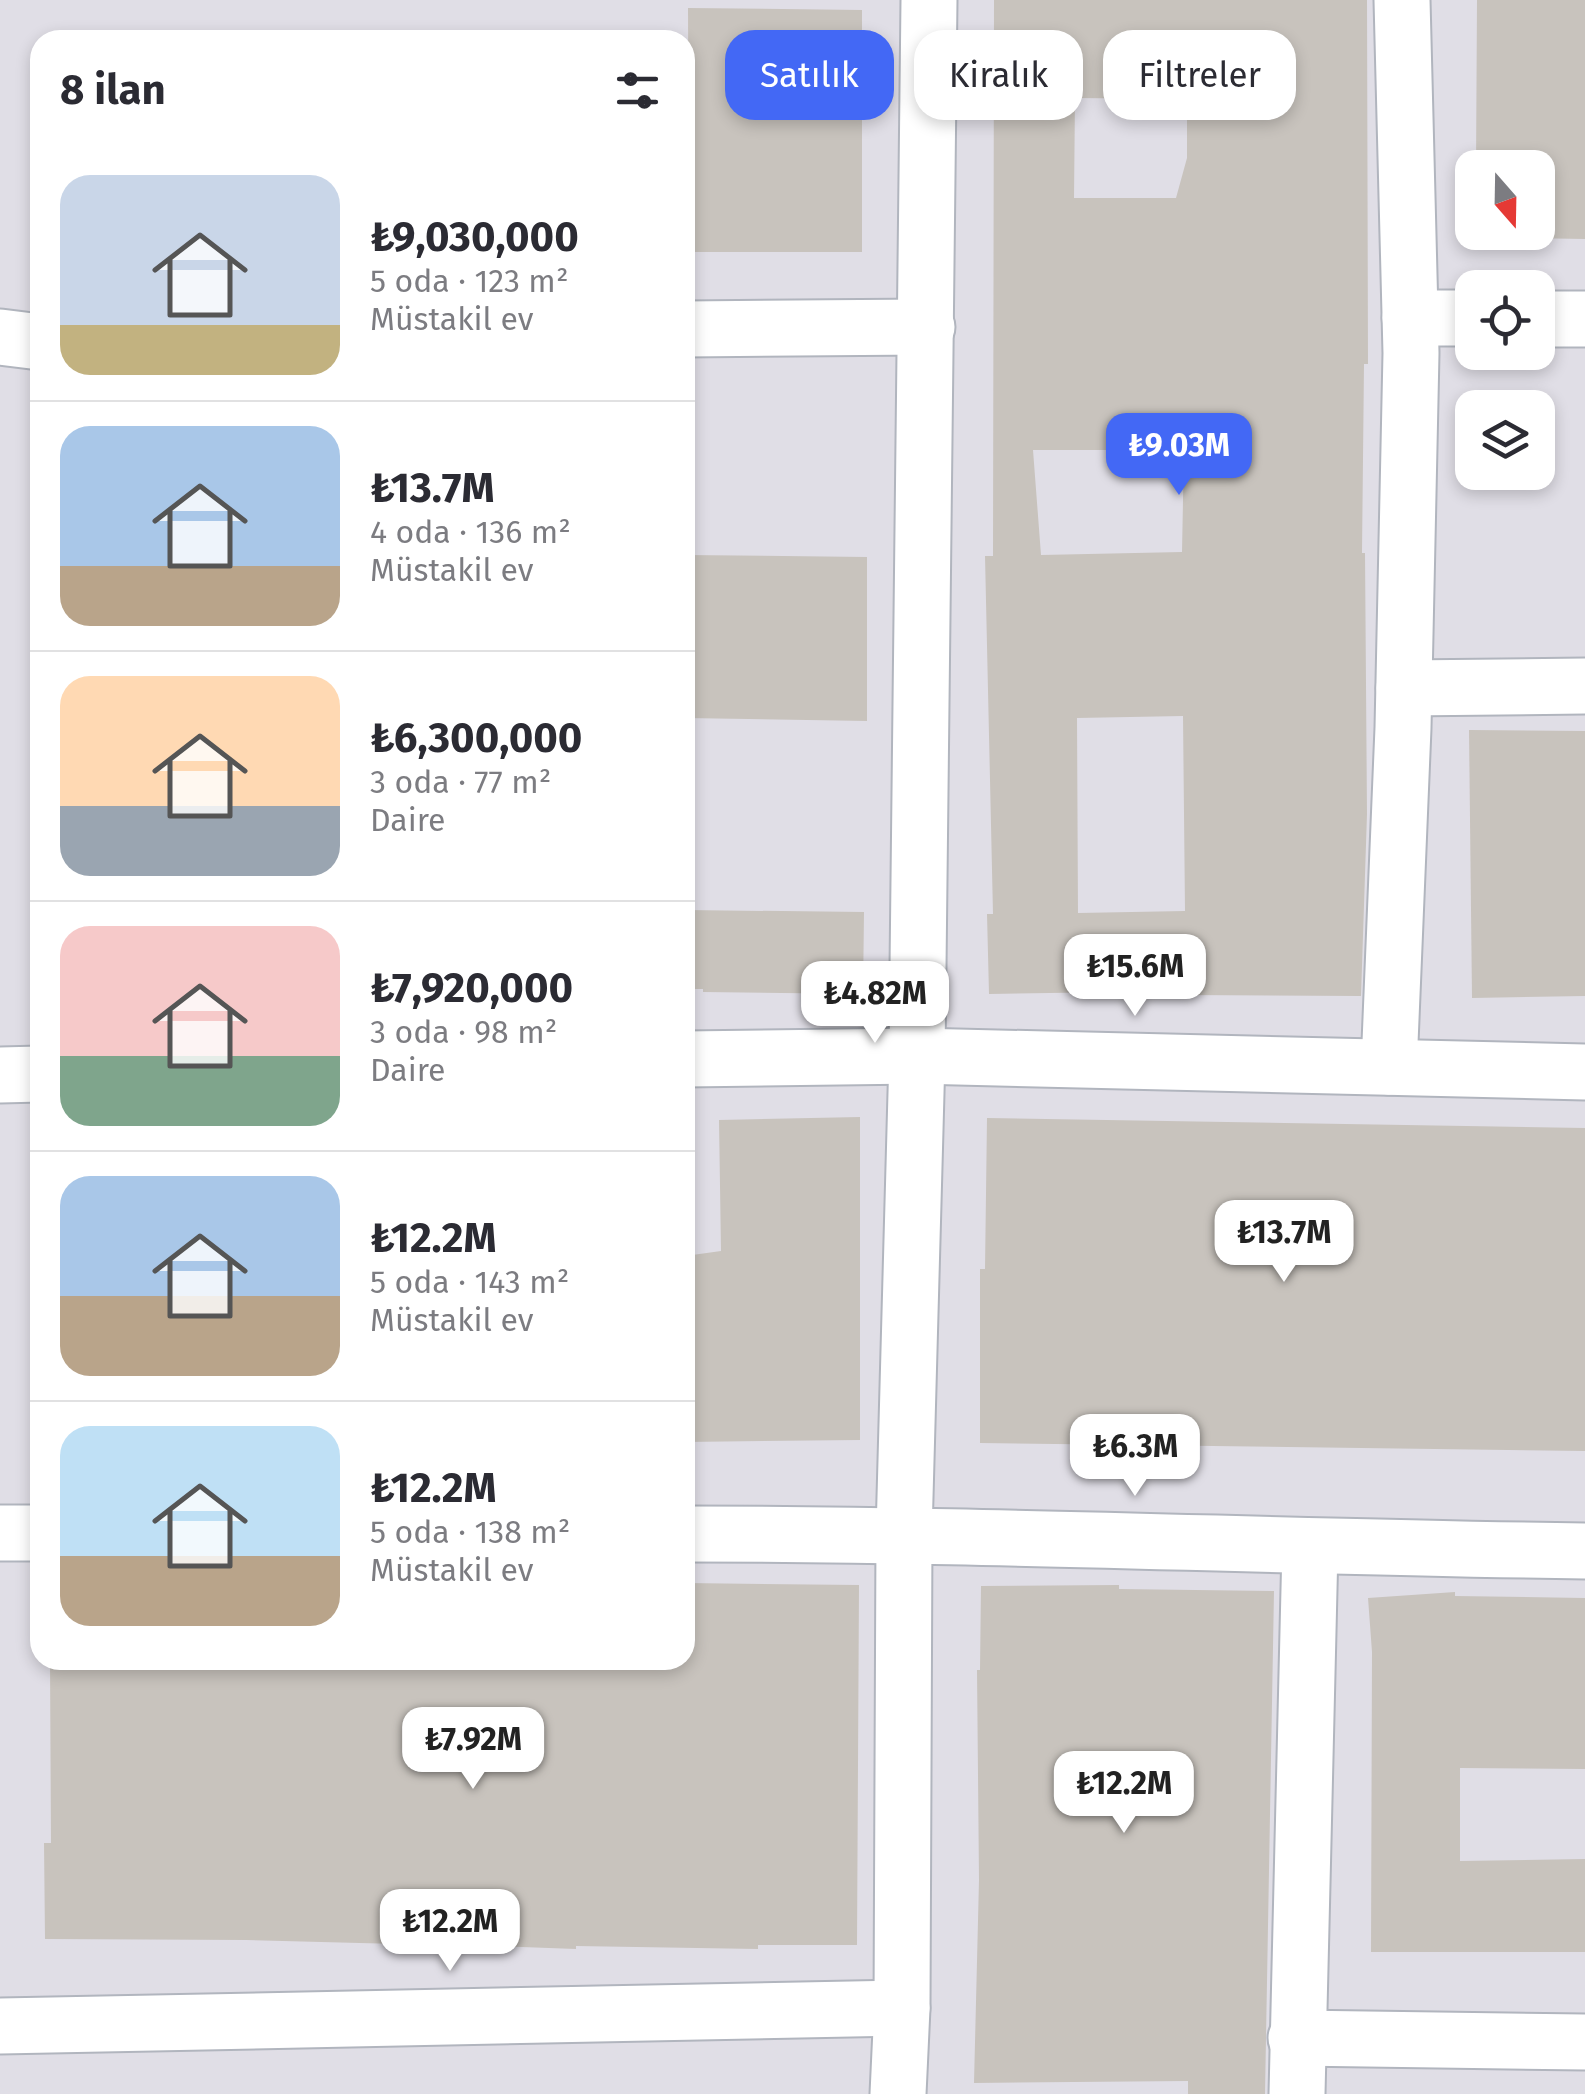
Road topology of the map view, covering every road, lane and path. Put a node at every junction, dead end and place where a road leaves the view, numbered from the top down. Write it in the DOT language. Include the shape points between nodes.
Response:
graph roads {
  1 [pos="930,0"];
  2 [pos="1402,0"];
  3 [pos="1410,318"];
  4 [pos="1455,318"];
  5 [pos="1555,318"];
  6 [pos="1585,319"];
  7 [pos="926,327"];
  8 [pos="695,328"];
  9 [pos="0,336"];
  10 [pos="30,340"];
  11 [pos="1585,686"];
  12 [pos="1404,688"];
  13 [pos="917,1056"];
  14 [pos="695,1059"];
  15 [pos="1389,1067"];
  16 [pos="1585,1072"];
  17 [pos="30,1074"];
  18 [pos="0,1075"];
  19 [pos="0,1533"];
  20 [pos="30,1533"];
  21 [pos="695,1534"];
  22 [pos="904,1534"];
  23 [pos="1310,1548"];
  24 [pos="1585,1551"];
  25 [pos="902,2008"];
  26 [pos="0,2026"];
  27 [pos="1296,2038"];
  28 [pos="1585,2042"];
  29 [pos="898,2094"];
  30 [pos="1298,2094"];
  1 -- 7 [label="street"];
  2 -- 3 [label="street"];
  3 -- 4 [label="street"];
  3 -- 12 [label="street"];
  5 -- 6 [label="street"];
  7 -- 8 [label="street"];
  7 -- 13 [label="street"];
  9 -- 10 [label="street"];
  11 -- 12 [label="street"];
  12 -- 15 [label="street"];
  13 -- 14 [label="street"];
  13 -- 15 [label="street"];
  13 -- 22 [label="street"];
  15 -- 16 [label="street"];
  17 -- 18 [label="street"];
  19 -- 20 [label="street"];
  21 -- 22 [label="street"];
  22 -- 23 [label="street"];
  22 -- 25 [label="street"];
  23 -- 24 [label="street"];
  23 -- 27 [label="street"];
  25 -- 26 [label="street"];
  25 -- 29 [label="street"];
  27 -- 28 [label="street"];
  27 -- 30 [label="street"];
}
